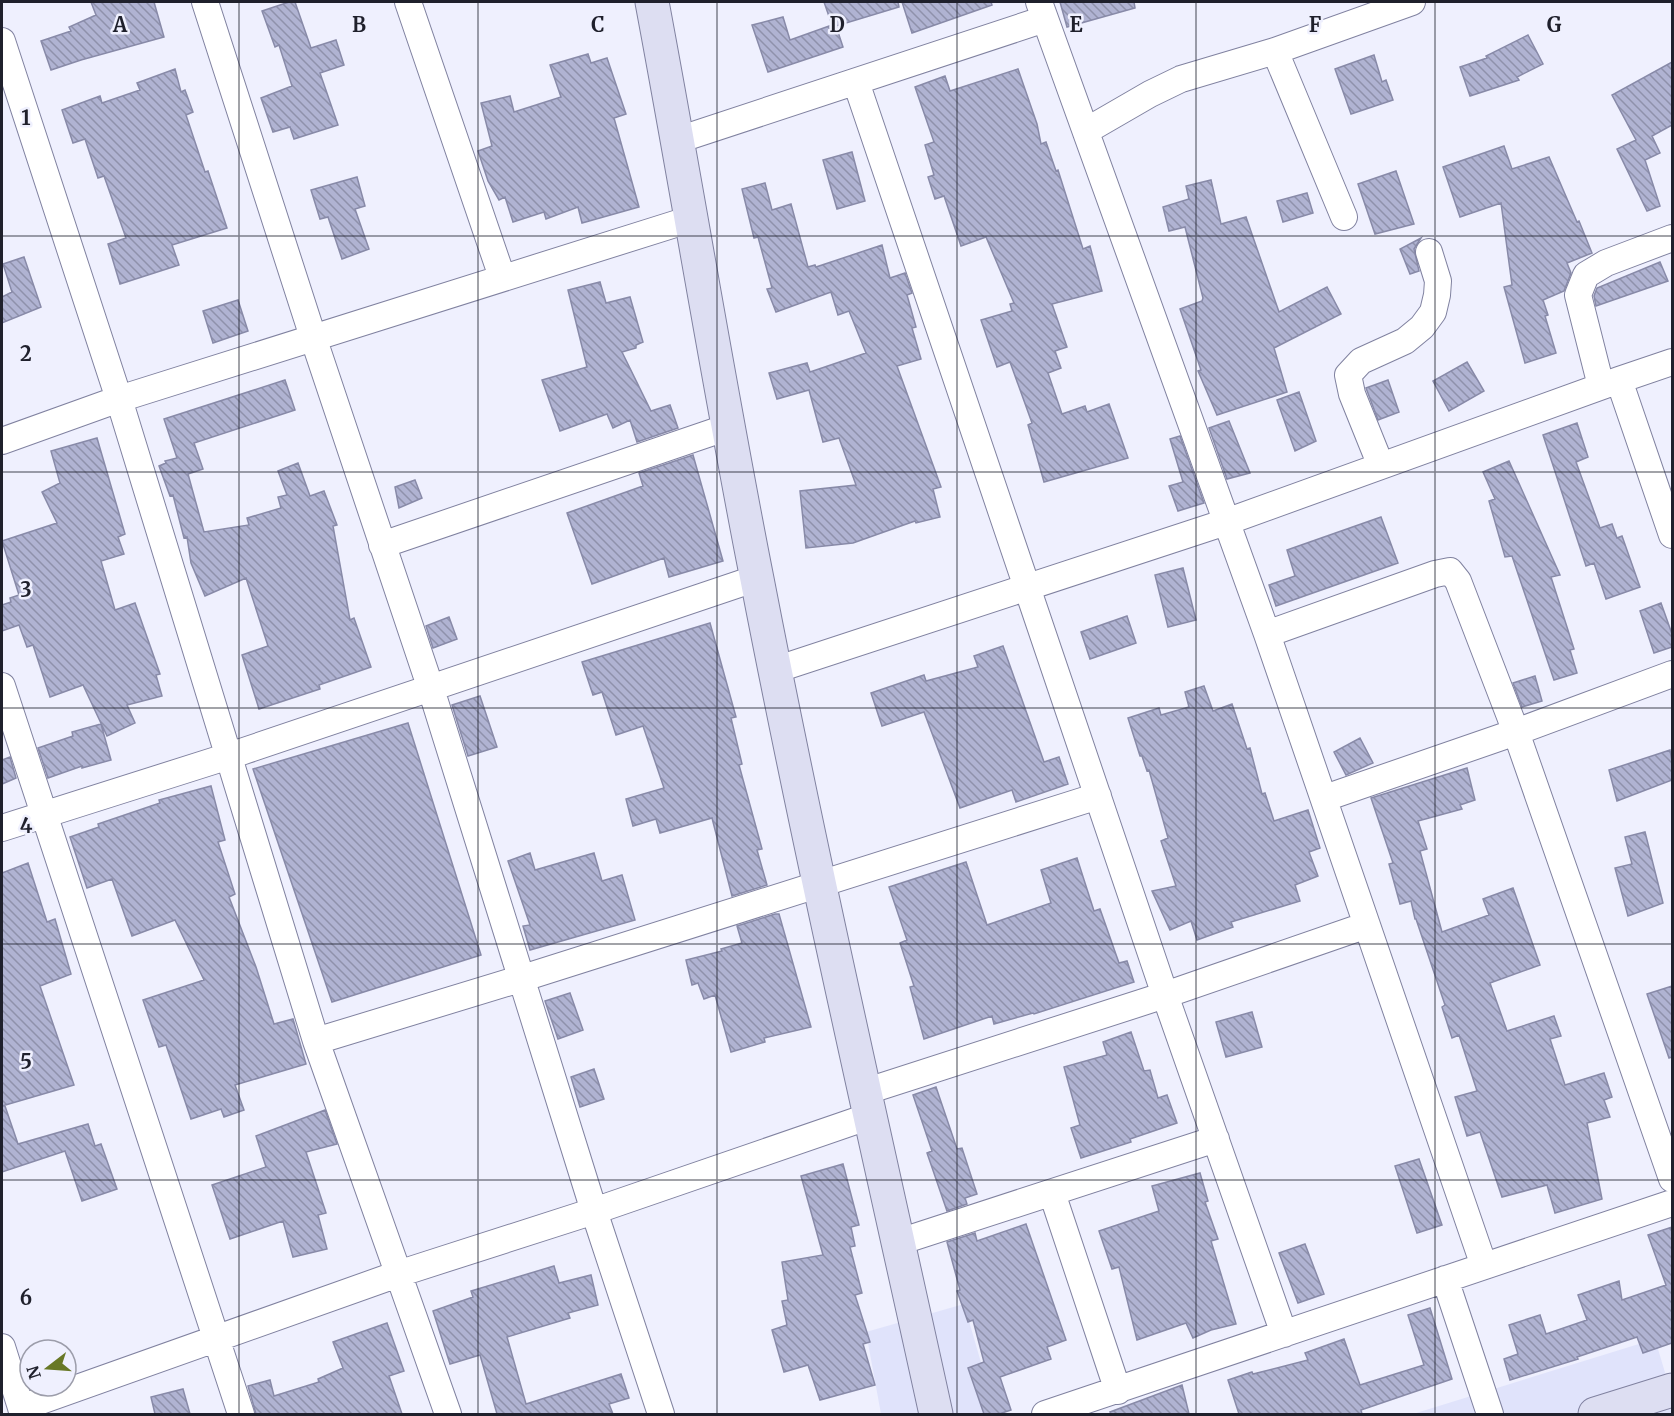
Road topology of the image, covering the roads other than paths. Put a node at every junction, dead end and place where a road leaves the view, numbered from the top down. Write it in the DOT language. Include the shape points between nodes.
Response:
graph roads {
  1 [pos="205,2"];
  2 [pos="408,2"];
  3 [pos="652,2"];
  4 [pos="1412,2"];
  5 [pos="1042,10"];
  6 [pos="2,41"];
  7 [pos="1275,51"];
  8 [pos="856,82"];
  9 [pos="1086,131"];
  10 [pos="678,141"];
  11 [pos="1344,217"];
  12 [pos="691,219"];
  13 [pos="1672,238"];
  14 [pos="1429,252"];
  15 [pos="502,277"];
  16 [pos="313,337"];
  17 [pos="1672,362"];
  18 [pos="1610,383"];
  19 [pos="119,399"];
  20 [pos="728,427"];
  21 [pos="2,441"];
  22 [pos="1380,466"];
  23 [pos="1226,522"];
  24 [pos="1672,535"];
  25 [pos="382,545"];
  26 [pos="757,578"];
  27 [pos="1026,588"];
  28 [pos="1268,634"];
  29 [pos="775,670"];
  30 [pos="1672,674"];
  31 [pos="2,686"];
  32 [pos="431,689"];
  33 [pos="1516,732"];
  34 [pos="229,756"];
  35 [pos="1098,796"];
  36 [pos="1325,798"];
  37 [pos="43,814"];
  38 [pos="2,828"];
  39 [pos="819,886"];
  40 [pos="1367,925"];
  41 [pos="523,978"];
  42 [pos="1165,995"];
  43 [pos="316,1041"];
  44 [pos="867,1104"];
  45 [pos="1216,1139"];
  46 [pos="1672,1179"];
  47 [pos="1052,1193"];
  48 [pos="1672,1203"];
  49 [pos="594,1210"];
  50 [pos="898,1242"];
  51 [pos="1484,1266"];
  52 [pos="398,1274"];
  53 [pos="1445,1279"];
  54 [pos="1284,1335"];
  55 [pos="216,1340"];
  56 [pos="2,1347"];
  57 [pos="1672,1390"];
  58 [pos="1118,1391"];
  59 [pos="22,1411"];
  60 [pos="241,1414"];
  61 [pos="448,1414"];
  62 [pos="661,1414"];
  63 [pos="936,1414"];
  64 [pos="1045,1414"];
  65 [pos="1490,1414"];
  66 [pos="1595,1414"];
  1 -- 16 [label="street"];
  2 -- 15 [label="street"];
  3 -- 10 [label="street"];
  4 -- 7 [label="street"];
  5 -- 8 [label="street"];
  5 -- 9 [label="street"];
  6 -- 19 [label="street"];
  7 -- 9 [label="street" via="1181,79"];
  7 -- 11 [label="street"];
  8 -- 10 [label="street"];
  8 -- 27 [label="street"];
  9 -- 23 [label="street"];
  10 -- 12 [label="street"];
  12 -- 15 [label="street"];
  12 -- 20 [label="street"];
  13 -- 18 [label="street" via="1606,263 1586,275 1578,295"];
  14 -- 22 [label="street" via="1438,281 1432,312 1405,341 1361,361 1348,375"];
  15 -- 16 [label="street"];
  16 -- 19 [label="street"];
  16 -- 25 [label="street"];
  17 -- 18 [label="street"];
  18 -- 22 [label="street"];
  18 -- 24 [label="street"];
  19 -- 21 [label="street"];
  19 -- 34 [label="street"];
  20 -- 25 [label="street"];
  20 -- 26 [label="street"];
  22 -- 23 [label="street"];
  23 -- 27 [label="street"];
  23 -- 28 [label="street"];
  25 -- 32 [label="street"];
  26 -- 29 [label="street"];
  26 -- 32 [label="street"];
  27 -- 29 [label="street"];
  27 -- 35 [label="street"];
  28 -- 33 [label="street" via="1450,571 1458,580"];
  28 -- 36 [label="street"];
  29 -- 39 [label="street"];
  30 -- 33 [label="street"];
  31 -- 37 [label="street"];
  32 -- 34 [label="street"];
  32 -- 41 [label="street"];
  33 -- 36 [label="street"];
  33 -- 46 [label="street"];
  34 -- 37 [label="street"];
  34 -- 43 [label="street"];
  35 -- 39 [label="street"];
  35 -- 42 [label="street"];
  36 -- 40 [label="street"];
  37 -- 38 [label="street"];
  37 -- 55 [label="street"];
  39 -- 41 [label="street"];
  39 -- 44 [label="street"];
  40 -- 42 [label="street"];
  40 -- 51 [label="street"];
  41 -- 43 [label="street"];
  41 -- 49 [label="street"];
  42 -- 44 [label="street"];
  42 -- 45 [label="street"];
  43 -- 52 [label="street"];
  44 -- 49 [label="street"];
  44 -- 50 [label="street"];
  45 -- 47 [label="street"];
  45 -- 54 [label="street"];
  47 -- 50 [label="street"];
  47 -- 58 [label="street"];
  48 -- 51 [label="street"];
  49 -- 52 [label="street"];
  49 -- 62 [label="street"];
  50 -- 63 [label="street"];
  51 -- 53 [label="street"];
  52 -- 55 [label="street"];
  52 -- 61 [label="street"];
  53 -- 54 [label="street"];
  53 -- 65 [label="street"];
  54 -- 58 [label="street"];
  55 -- 59 [label="street"];
  55 -- 60 [label="street"];
  56 -- 59 [label="street"];
  57 -- 66 [label="street"];
  58 -- 64 [label="street"];
}
